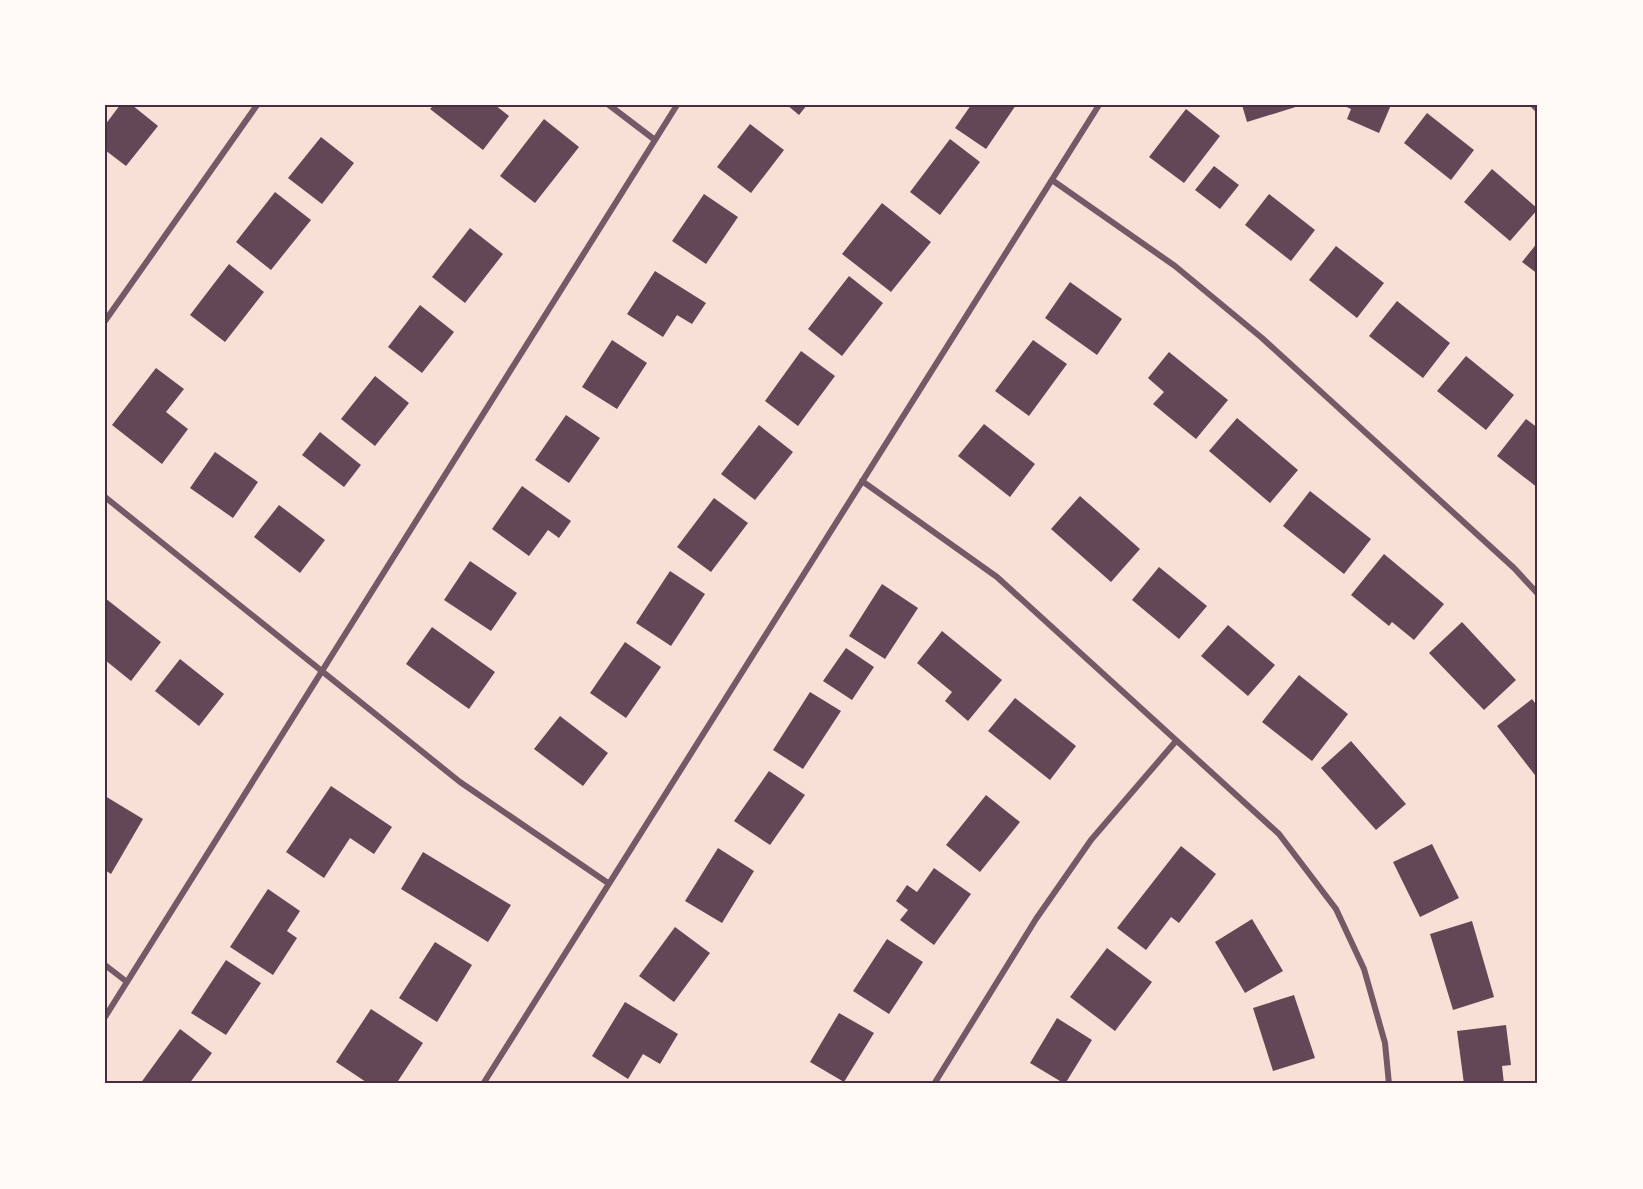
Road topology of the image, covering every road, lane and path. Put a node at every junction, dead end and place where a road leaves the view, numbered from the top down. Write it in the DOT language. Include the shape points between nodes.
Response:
graph roads {
  1 [pos="257,105"];
  2 [pos="609,105"];
  3 [pos="677,105"];
  4 [pos="1099,105"];
  5 [pos="1533,105"];
  6 [pos="1538,110"];
  7 [pos="655,140"];
  8 [pos="1052,180"];
  9 [pos="105,321"];
  10 [pos="862,481"];
  11 [pos="105,497"];
  12 [pos="1538,594"];
  13 [pos="323,673"];
  14 [pos="1176,741"];
  15 [pos="609,883"];
  16 [pos="105,965"];
  17 [pos="127,982"];
  18 [pos="105,1017"];
  19 [pos="483,1084"];
  20 [pos="934,1084"];
  21 [pos="1389,1084"];
  1 -- 9 [label="street"];
  2 -- 7 [label="street"];
  3 -- 7 [label="street"];
  4 -- 8 [label="street"];
  5 -- 6 [label="street"];
  7 -- 13 [label="street"];
  8 -- 10 [label="street"];
  8 -- 12 [label="street" via="1175,266 1262,338"];
  10 -- 14 [label="street" via="997,577"];
  10 -- 15 [label="street"];
  11 -- 13 [label="street"];
  13 -- 15 [label="street" via="460,782"];
  13 -- 17 [label="street"];
  14 -- 20 [label="street" via="1085,849 1036,919"];
  14 -- 21 [label="street" via="1279,834 1336,909 1364,969 1385,1043"];
  15 -- 19 [label="street"];
  16 -- 17 [label="street"];
  17 -- 18 [label="street"];
}
